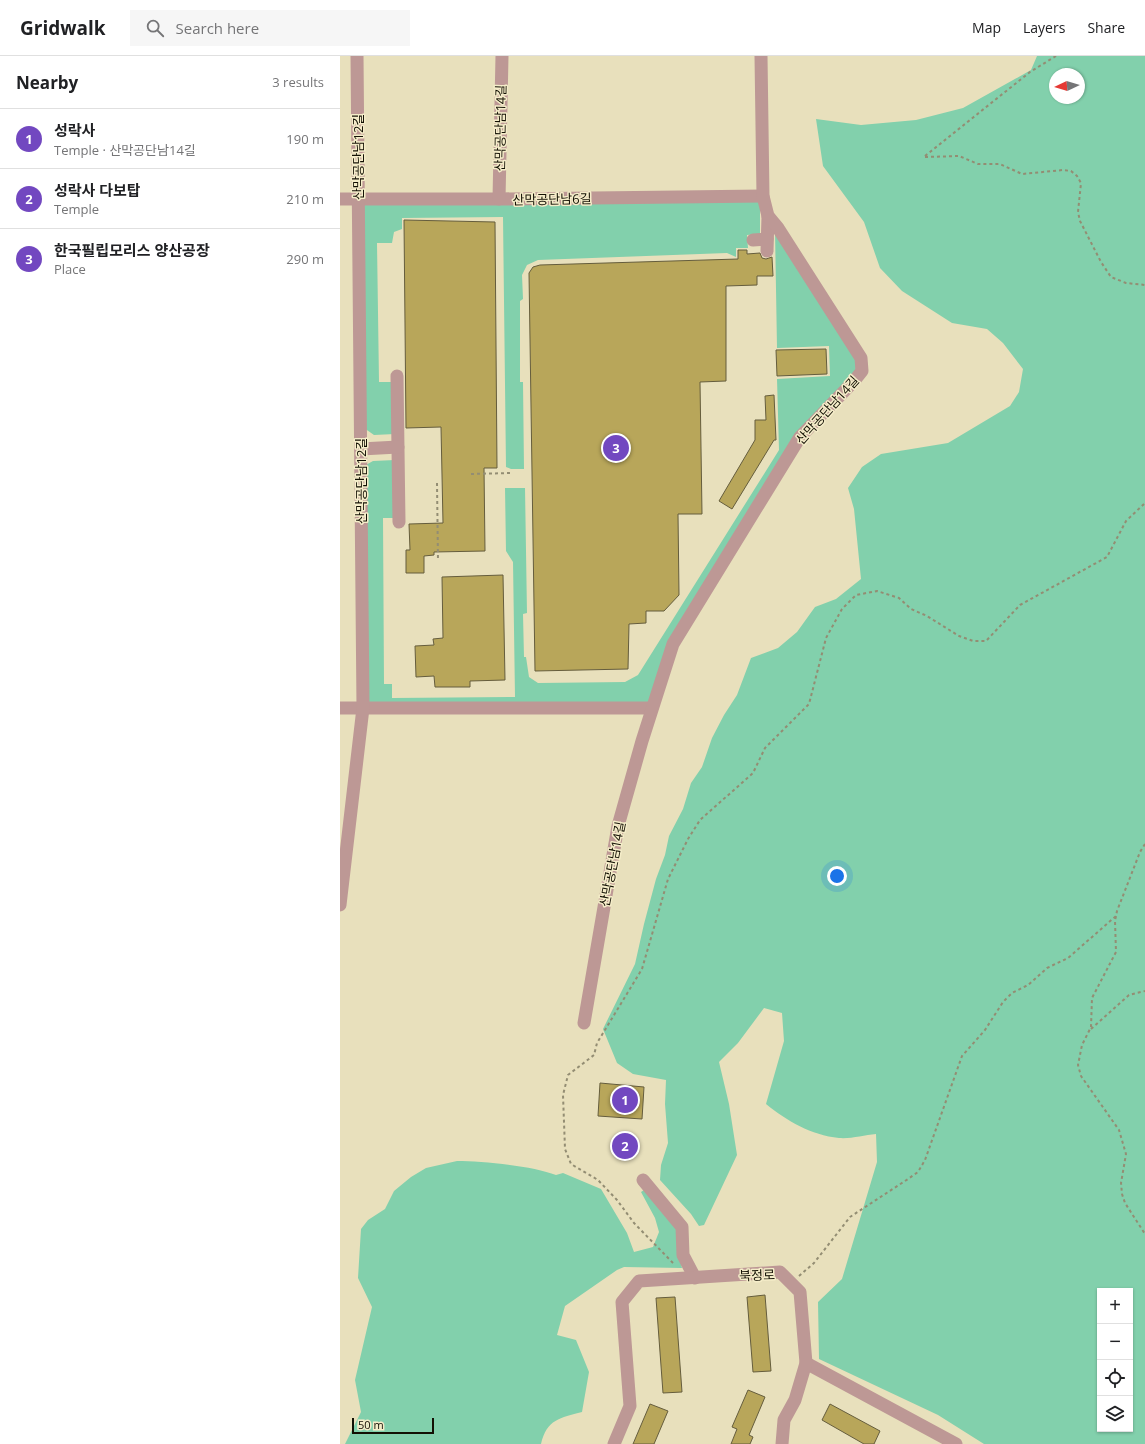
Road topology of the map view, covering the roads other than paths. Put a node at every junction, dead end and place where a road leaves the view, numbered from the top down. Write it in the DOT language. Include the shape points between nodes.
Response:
graph roads {
  1 [pos="357,56"];
  2 [pos="502,56"];
  3 [pos="761,56"];
  4 [pos="763,196"];
  5 [pos="340,199"];
  6 [pos="358,200"];
  7 [pos="499,200"];
  8 [pos="768,216"];
  9 [pos="753,240"];
  10 [pos="397,376"];
  11 [pos="398,447"];
  12 [pos="361,448"];
  13 [pos="399,522"];
  14 [pos="340,708"];
  15 [pos="362,708"];
  16 [pos="652,708"];
  17 [pos="340,905"];
  18 [pos="584,1023"];
  19 [pos="643,1180"];
  20 [pos="690,1278"];
  21 [pos="806,1363"];
  22 [pos="614,1444"];
  23 [pos="782,1444"];
  24 [pos="956,1444"];
  1 -- 6 [label="street, 산막공단남12길"];
  2 -- 7 [label="street, 산막공단남14길"];
  3 -- 4 [label="street, 산막공단남14길"];
  4 -- 7 [label="street, 산막공단남6길"];
  4 -- 8 [label="street, 산막공단남14길"];
  5 -- 6 [label="street, 산막공단남6길"];
  6 -- 7 [label="street, 산막공단남6길"];
  6 -- 12 [label="street, 산막공단남12길"];
  8 -- 9 [label="street" via="767,245"];
  8 -- 16 [label="street, 산막공단남14길" via="861,358 862,370 800,437 673,644"];
  10 -- 11 [label="street"];
  11 -- 12 [label="street"];
  11 -- 13 [label="street"];
  12 -- 15 [label="street, 산막공단남12길"];
  14 -- 15 [label="street"];
  15 -- 16 [label="street"];
  15 -- 17 [label="street, 산막공단남12길"];
  16 -- 18 [label="street, 산막공단남14길" via="618,826"];
  19 -- 20 [label="street" via="682,1227 683,1255"];
  20 -- 21 [label="street, 북정로" via="780,1272 800,1292"];
  20 -- 22 [label="street, 북정로" via="639,1281 622,1302 630,1406"];
  21 -- 23 [label="street" via="795,1400 784,1420"];
  21 -- 24 [label="street"];
}
